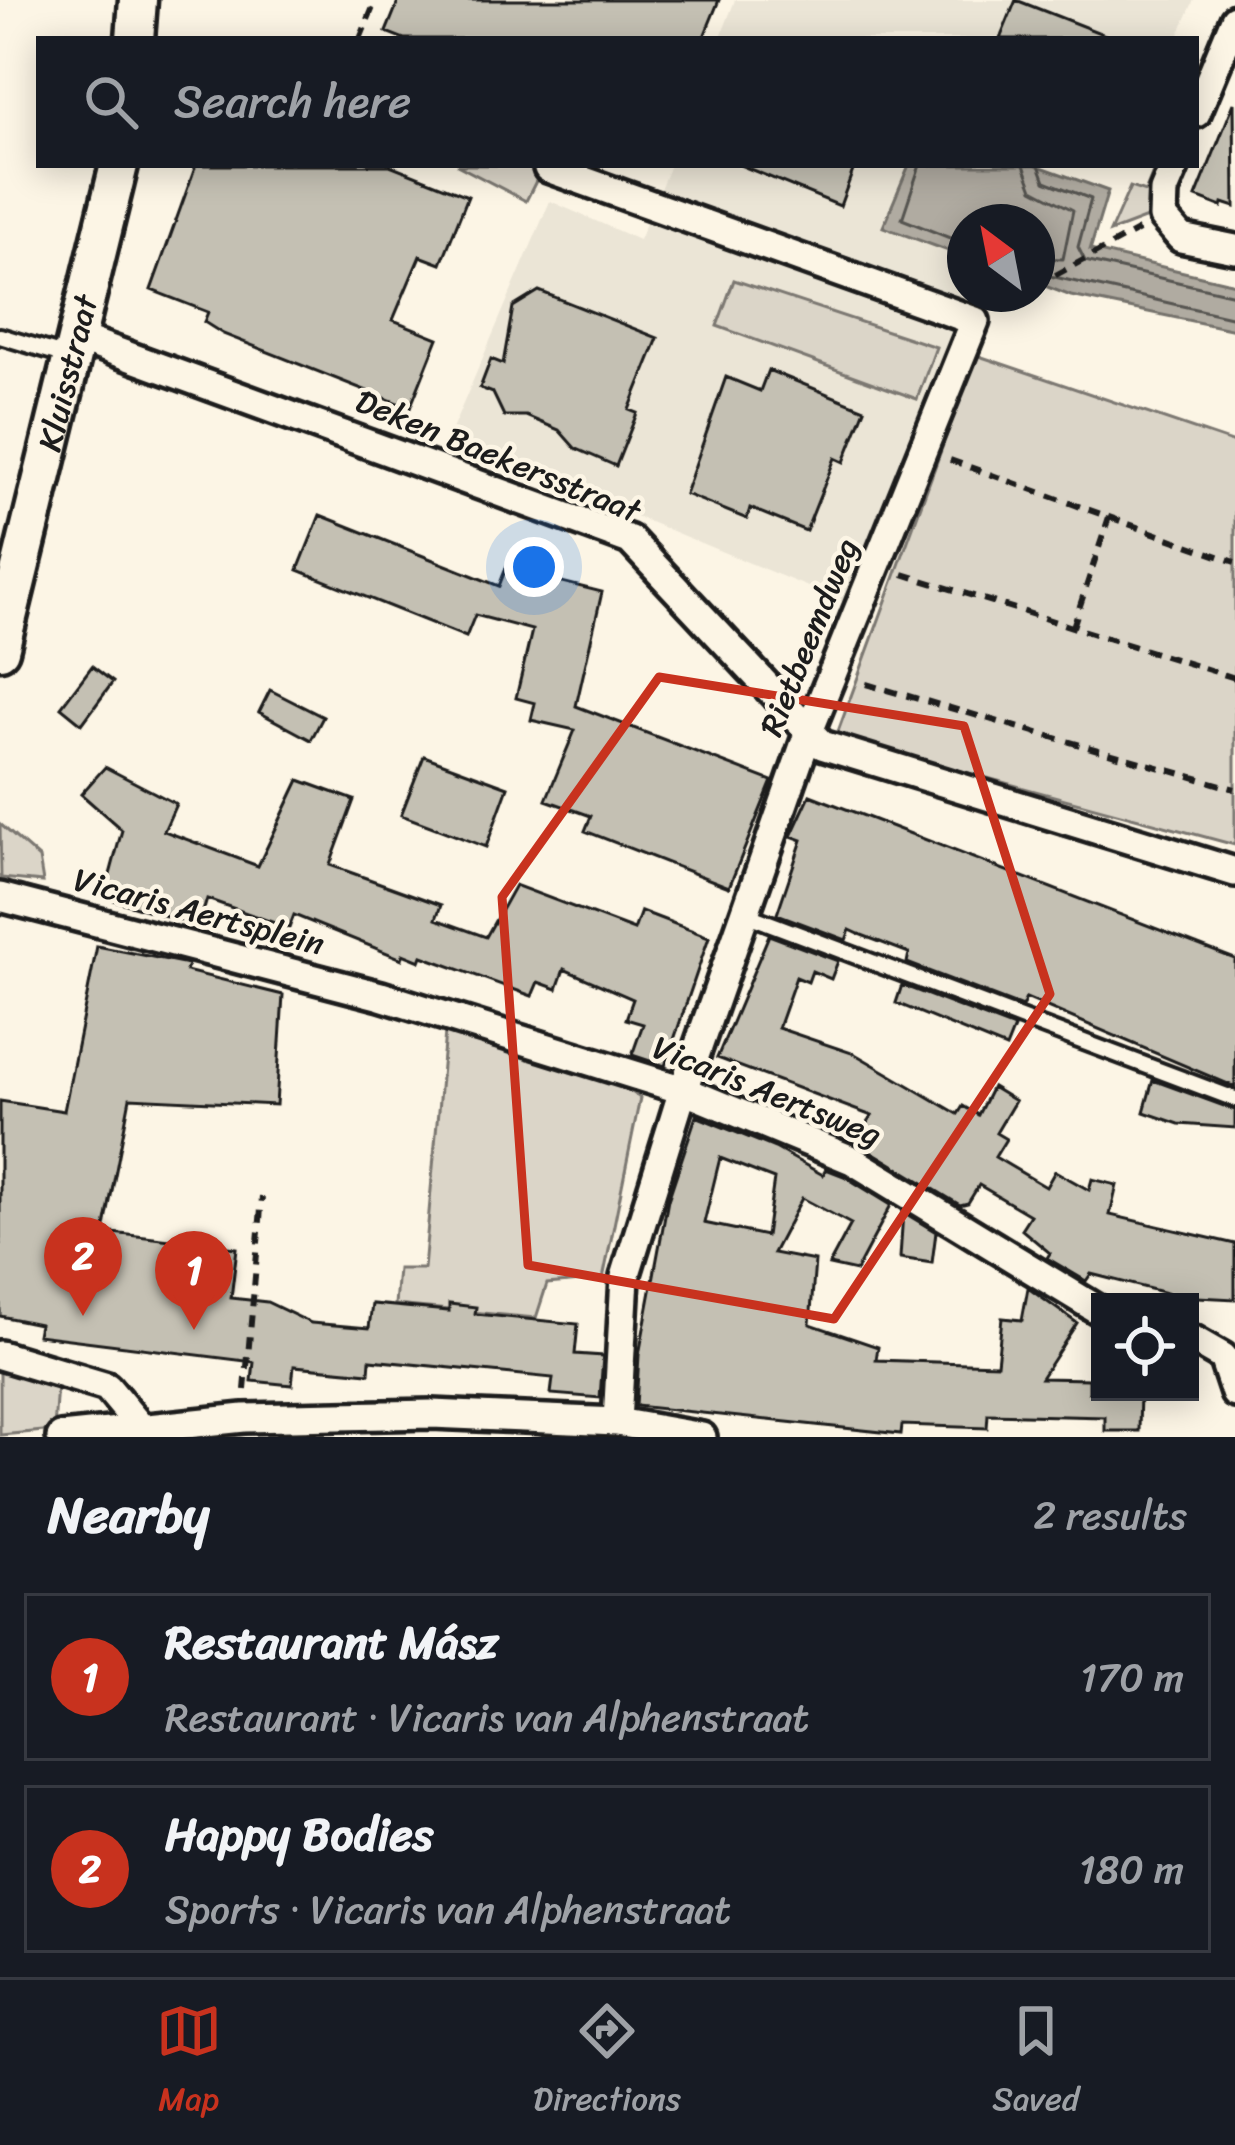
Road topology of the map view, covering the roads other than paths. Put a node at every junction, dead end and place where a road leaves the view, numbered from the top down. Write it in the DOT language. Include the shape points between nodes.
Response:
graph roads {
  1 [pos="139,0"];
  2 [pos="1235,19"];
  3 [pos="135,36"];
  4 [pos="1199,106"];
  5 [pos="118,168"];
  6 [pos="548,168"];
  7 [pos="1174,168"];
  8 [pos="1235,249"];
  9 [pos="0,336"];
  10 [pos="76,348"];
  11 [pos="0,650"];
  12 [pos="808,734"];
  13 [pos="1235,872"];
  14 [pos="0,897"];
  15 [pos="745,914"];
  16 [pos="381,996"];
  17 [pos="683,1090"];
  18 [pos="1235,1099"];
  19 [pos="1091,1305"];
  20 [pos="1199,1343"];
  21 [pos="0,1355"];
  22 [pos="1235,1393"];
  23 [pos="617,1422"];
  24 [pos="142,1430"];
  25 [pos="61,1437"];
  26 [pos="702,1437"];
  1 -- 3 [label="street"];
  2 -- 4 [label="street"];
  5 -- 10 [label="street, Kluisstraat"];
  6 -- 12 [label="street, Rietbeemdweg" via="975,321"];
  7 -- 8 [label="street" via="1163,217 1181,238"];
  9 -- 10 [label="lane"];
  10 -- 11 [label="street, Kluisstraat"];
  10 -- 12 [label="street, Deken Baekersstraat" via="630,540"];
  12 -- 13 [label="street, Deken Baekersstraat" via="822,745"];
  12 -- 15 [label="street, Rietbeemdweg"];
  14 -- 16 [label="street, Vicaris Aertsplein"];
  15 -- 17 [label="street, Rietbeemdweg"];
  15 -- 18 [label="lane"];
  16 -- 17 [label="street, Vicaris Aertsweg"];
  17 -- 19 [label="street, Vicaris Aertsweg" via="853,1160"];
  17 -- 23 [label="street, Rietbeemdweg" via="625,1277"];
  20 -- 22 [label="street" via="1223,1357"];
  21 -- 24 [label="street" via="107,1387"];
  23 -- 24 [label="street" via="432,1414 244,1418"];
  23 -- 26 [label="street"];
  24 -- 25 [label="street"];
}
